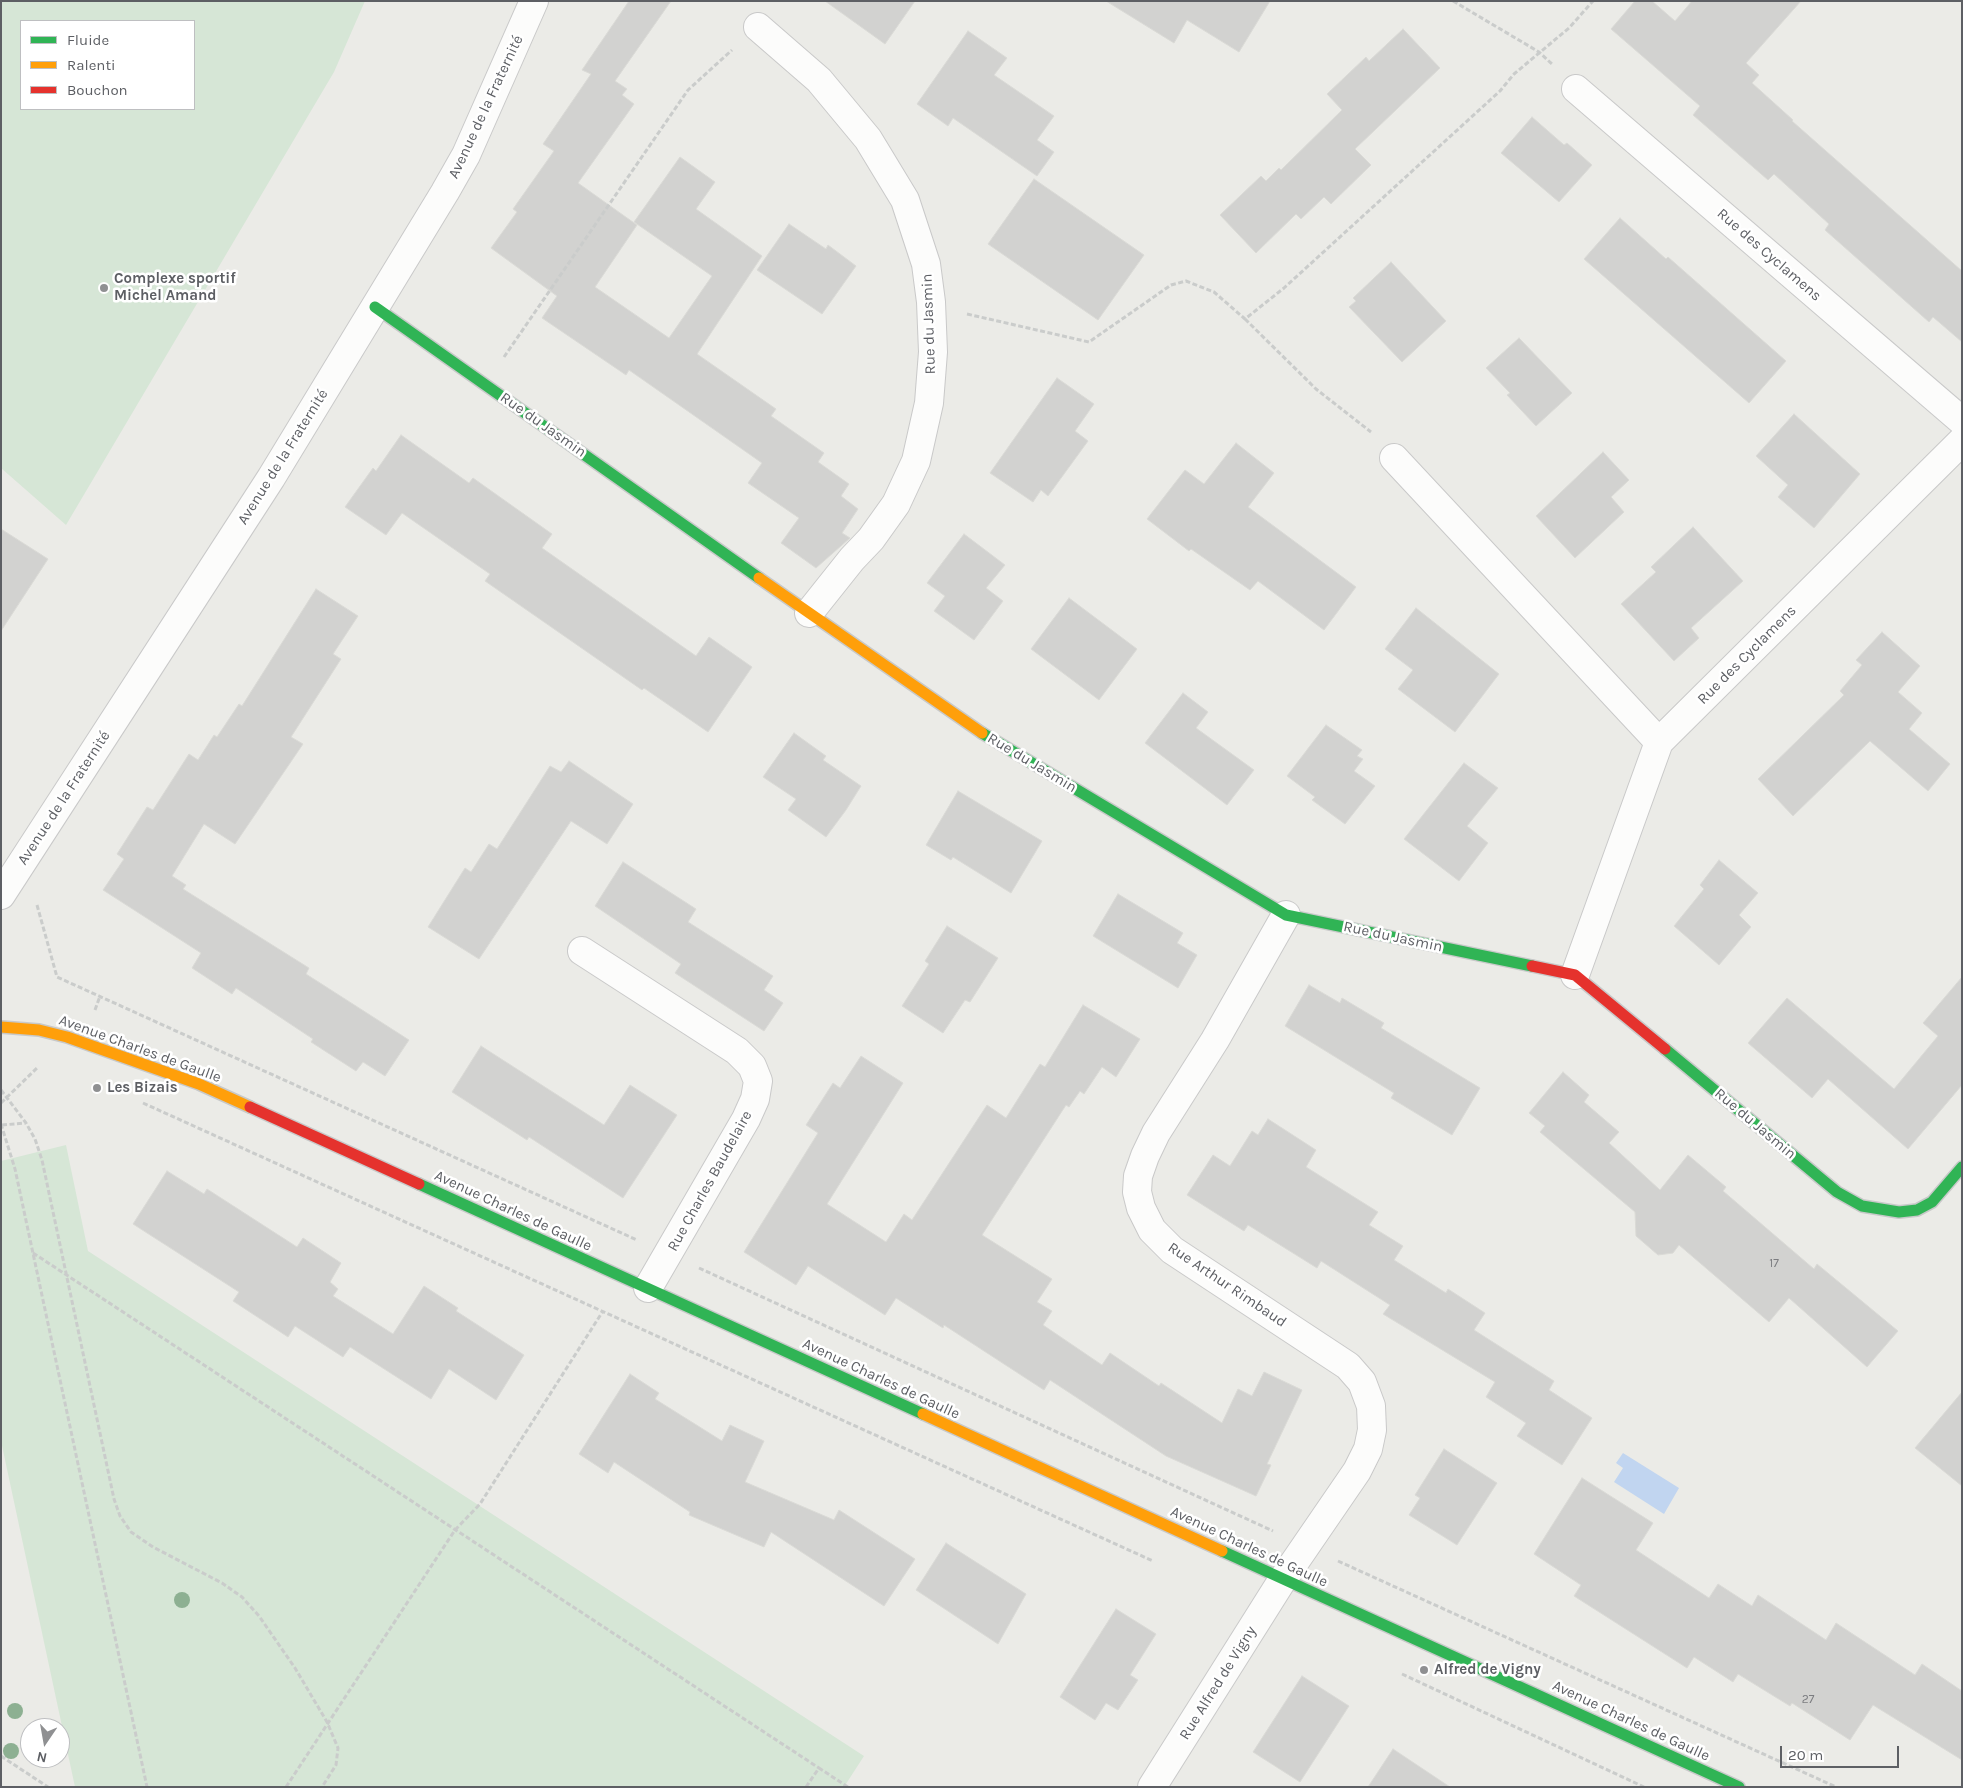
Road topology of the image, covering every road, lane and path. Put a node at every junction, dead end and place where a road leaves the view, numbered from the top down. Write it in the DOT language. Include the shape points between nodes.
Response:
graph roads {
  1 [pos="534,1"];
  2 [pos="1453,1"];
  3 [pos="1592,1"];
  4 [pos="758,27"];
  5 [pos="1540,52"];
  6 [pos="1576,89"];
  7 [pos="931,302"];
  8 [pos="375,307"];
  9 [pos="1245,319"];
  10 [pos="487,386"];
  11 [pos="1962,421"];
  12 [pos="1962,441"];
  13 [pos="1394,458"];
  14 [pos="809,613"];
  15 [pos="1659,742"];
  16 [pos="6,888"];
  17 [pos="1286,915"];
  18 [pos="582,951"];
  19 [pos="1575,975"];
  20 [pos="1,1027"];
  21 [pos="43,1064"];
  22 [pos="1,1090"];
  23 [pos="7,1098"];
  24 [pos="134,1100"];
  25 [pos="1,1103"];
  26 [pos="26,1123"];
  27 [pos="1,1125"];
  28 [pos="1962,1167"];
  29 [pos="677,1240"];
  30 [pos="33,1253"];
  31 [pos="67,1276"];
  32 [pos="621,1277"];
  33 [pos="648,1288"];
  34 [pos="603,1312"];
  35 [pos="455,1530"];
  36 [pos="1306,1546"];
  37 [pos="1160,1564"];
  38 [pos="1284,1579"];
  39 [pos="1400,1673"];
  40 [pos="327,1722"];
  41 [pos="1,1756"];
  42 [pos="819,1768"];
  43 [pos="48,1787"];
  44 [pos="147,1787"];
  45 [pos="286,1787"];
  46 [pos="322,1787"];
  47 [pos="806,1787"];
  48 [pos="848,1787"];
  49 [pos="1152,1787"];
  50 [pos="1644,1787"];
  51 [pos="1739,1787"];
  52 [pos="1836,1787"];
  1 -- 8 [label="street, Avenue de la Fraternité" via="466,155"];
  2 -- 5 [label="path"];
  3 -- 5 [label="path" via="1569,28"];
  4 -- 7 [label="street, Rue du Jasmin" via="819,80 868,139 905,200 926,264"];
  4 -- 10 [label="path" via="688,90"];
  5 -- 9 [label="path" via="1284,288"];
  6 -- 11 [label="street, Rue des Cyclamens"];
  7 -- 9 [label="path" via="977,317 1090,342 1171,285 1186,281 1214,292"];
  7 -- 14 [label="street, Rue du Jasmin" via="933,352 929,403 916,461 896,504"];
  8 -- 10 [label="street, Rue du Jasmin"];
  8 -- 16 [label="street, Avenue de la Fraternité" via="272,478"];
  9 -- 13 [label="path" via="1316,389 1370,431"];
  10 -- 14 [label="street, Rue du Jasmin"];
  12 -- 15 [label="street, Rue des Cyclamens"];
  13 -- 15 [label="street"];
  14 -- 17 [label="street, Rue du Jasmin" via="969,726"];
  15 -- 19 [label="street, Rue des Cyclamens"];
  16 -- 29 [label="path" via="34,895 57,977 640,1242"];
  17 -- 19 [label="street, Rue du Jasmin"];
  17 -- 36 [label="street, Rue Arthur Rimbaud" via="1215,1040 1156,1133 1138,1176 1137,1192 1152,1230 1172,1250 1348,1366 1362,1382 1371,1406 1372,1430 1368,1449 1357,1471"];
  18 -- 29 [label="street, Rue Charles Baudelaire" via="737,1051 752,1066 758,1082 746,1119"];
  19 -- 28 [label="street, Rue du Jasmin" via="1837,1192 1862,1206 1899,1212 1917,1210 1932,1202"];
  20 -- 32 [label="street, Avenue Charles de Gaulle" via="40,1030 67,1037 199,1084"];
  21 -- 23 [label="path"];
  22 -- 23 [label="path"];
  23 -- 25 [label="path"];
  23 -- 26 [label="path"];
  24 -- 34 [label="path"];
  26 -- 27 [label="path"];
  26 -- 31 [label="path" via="42,1160"];
  27 -- 30 [label="path" via="10,1147"];
  29 -- 33 [label="street, Rue Charles Baudelaire"];
  29 -- 36 [label="path" via="688,1263"];
  30 -- 31 [label="path"];
  30 -- 44 [label="path"];
  31 -- 35 [label="path"];
  31 -- 40 [label="path" via="120,1516 131,1532 153,1547 242,1597 295,1668"];
  32 -- 33 [label="street, Avenue Charles de Gaulle"];
  32 -- 34 [label="path"];
  33 -- 38 [label="street, Avenue Charles de Gaulle"];
  34 -- 35 [label="path" via="480,1504"];
  34 -- 37 [label="path"];
  35 -- 40 [label="path"];
  35 -- 42 [label="path"];
  36 -- 38 [label="street, Rue Arthur Rimbaud"];
  36 -- 52 [label="path"];
  38 -- 49 [label="street, Rue Alfred de Vigny"];
  38 -- 51 [label="street, Avenue Charles de Gaulle"];
  39 -- 50 [label="path"];
  40 -- 45 [label="path"];
  40 -- 46 [label="path" via="338,1756"];
  41 -- 43 [label="path"];
  42 -- 47 [label="path"];
  42 -- 48 [label="path"];
}
